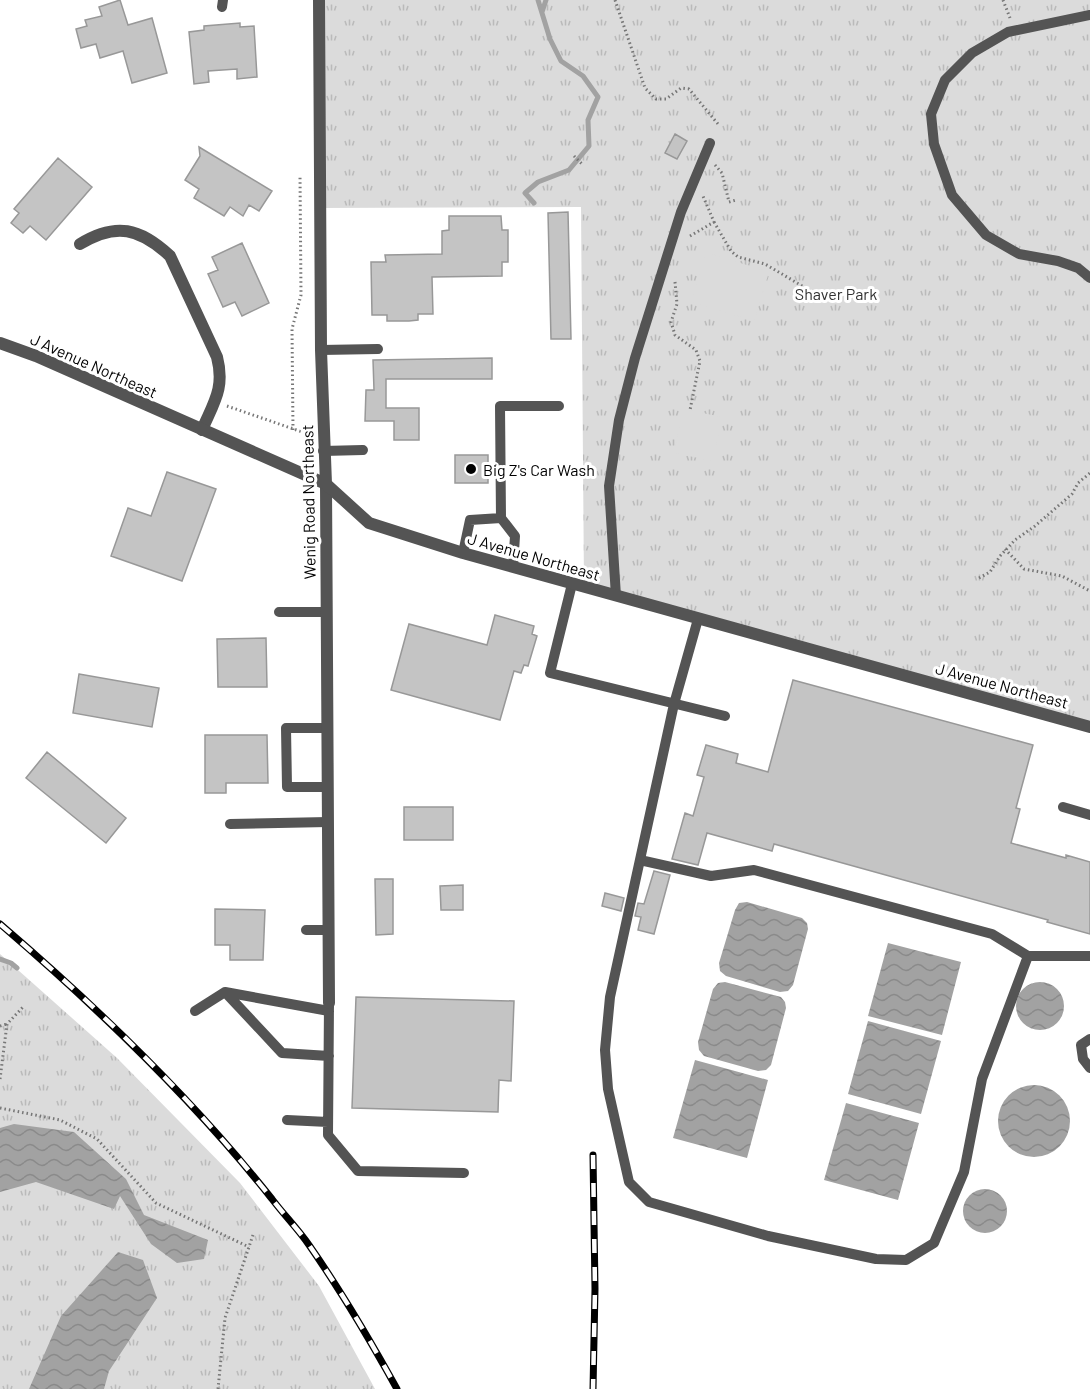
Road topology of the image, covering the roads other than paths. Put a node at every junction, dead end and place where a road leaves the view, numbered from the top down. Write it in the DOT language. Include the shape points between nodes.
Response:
graph roads {
  1 [pos="319,0"];
  2 [pos="1090,15"];
  3 [pos="710,143"];
  4 [pos="80,244"];
  5 [pos="1090,278"];
  6 [pos="0,343"];
  7 [pos="378,349"];
  8 [pos="321,350"];
  9 [pos="559,406"];
  10 [pos="202,430"];
  11 [pos="363,450"];
  12 [pos="323,451"];
  13 [pos="326,484"];
  14 [pos="501,518"];
  15 [pos="463,553"];
  16 [pos="513,567"];
  17 [pos="572,584"];
  18 [pos="616,596"];
  19 [pos="279,612"];
  20 [pos="327,612"];
  21 [pos="698,619"];
  22 [pos="674,704"];
  23 [pos="725,716"];
  24 [pos="1090,727"];
  25 [pos="328,728"];
  26 [pos="328,787"];
  27 [pos="1063,807"];
  28 [pos="1090,815"];
  29 [pos="328,822"];
  30 [pos="230,824"];
  31 [pos="640,860"];
  32 [pos="306,930"];
  33 [pos="329,930"];
  34 [pos="1028,956"];
  35 [pos="1090,956"];
  36 [pos="225,992"];
  37 [pos="329,1007"];
  38 [pos="195,1011"];
  39 [pos="1090,1039"];
  40 [pos="329,1056"];
  41 [pos="1090,1068"];
  42 [pos="286,1120"];
  43 [pos="328,1122"];
  44 [pos="464,1173"];
  1 -- 8 [label="street, Wenig Road Northeast"];
  2 -- 5 [label="lane" via="1008,32 972,52 945,80 931,114 934,144 952,195 986,235 1019,254 1058,261 1078,268"];
  3 -- 18 [label="lane" via="681,212 619,420 609,486"];
  4 -- 10 [label="street" via="110,231 126,231 142,235 170,256 220,371 220,386"];
  6 -- 10 [label="street, J Avenue Northeast"];
  7 -- 8 [label="lane"];
  8 -- 12 [label="street, Wenig Road Northeast"];
  9 -- 14 [label="lane" via="500,406"];
  10 -- 13 [label="street, J Avenue Northeast"];
  11 -- 12 [label="lane"];
  12 -- 13 [label="street, Wenig Road Northeast"];
  13 -- 15 [label="street, J Avenue Northeast" via="369,523"];
  13 -- 20 [label="street, Wenig Road Northeast"];
  14 -- 15 [label="lane" via="470,520"];
  14 -- 16 [label="lane" via="515,536"];
  15 -- 16 [label="street, J Avenue Northeast"];
  16 -- 17 [label="street, J Avenue Northeast"];
  17 -- 18 [label="street, J Avenue Northeast"];
  17 -- 22 [label="lane" via="550,673"];
  18 -- 21 [label="street, J Avenue Northeast"];
  19 -- 20 [label="lane"];
  20 -- 25 [label="street, Wenig Road Northeast"];
  21 -- 22 [label="lane"];
  21 -- 24 [label="street, J Avenue Northeast"];
  22 -- 23 [label="lane"];
  22 -- 31 [label="lane"];
  25 -- 26 [label="street, Wenig Road Northeast"];
  25 -- 26 [label="lane" via="286,728 287,787"];
  26 -- 29 [label="street, Wenig Road Northeast"];
  27 -- 28 [label="lane"];
  29 -- 30 [label="lane"];
  29 -- 33 [label="street, Wenig Road Northeast"];
  31 -- 34 [label="lane" via="711,876 754,870 992,934"];
  31 -- 34 [label="lane" via="610,997 605,1050 608,1089 629,1182 649,1202 768,1236 876,1259 906,1260 934,1243 964,1172 982,1079"];
  32 -- 33 [label="lane"];
  33 -- 37 [label="street, Wenig Road Northeast"];
  34 -- 35 [label="lane"];
  36 -- 37 [label="lane"];
  36 -- 38 [label="lane"];
  36 -- 40 [label="lane" via="282,1053"];
  37 -- 40 [label="lane"];
  39 -- 41 [label="lane" via="1082,1045 1083,1059"];
  40 -- 43 [label="lane"];
  42 -- 43 [label="lane"];
  43 -- 44 [label="lane" via="328,1135 358,1171"];
}
